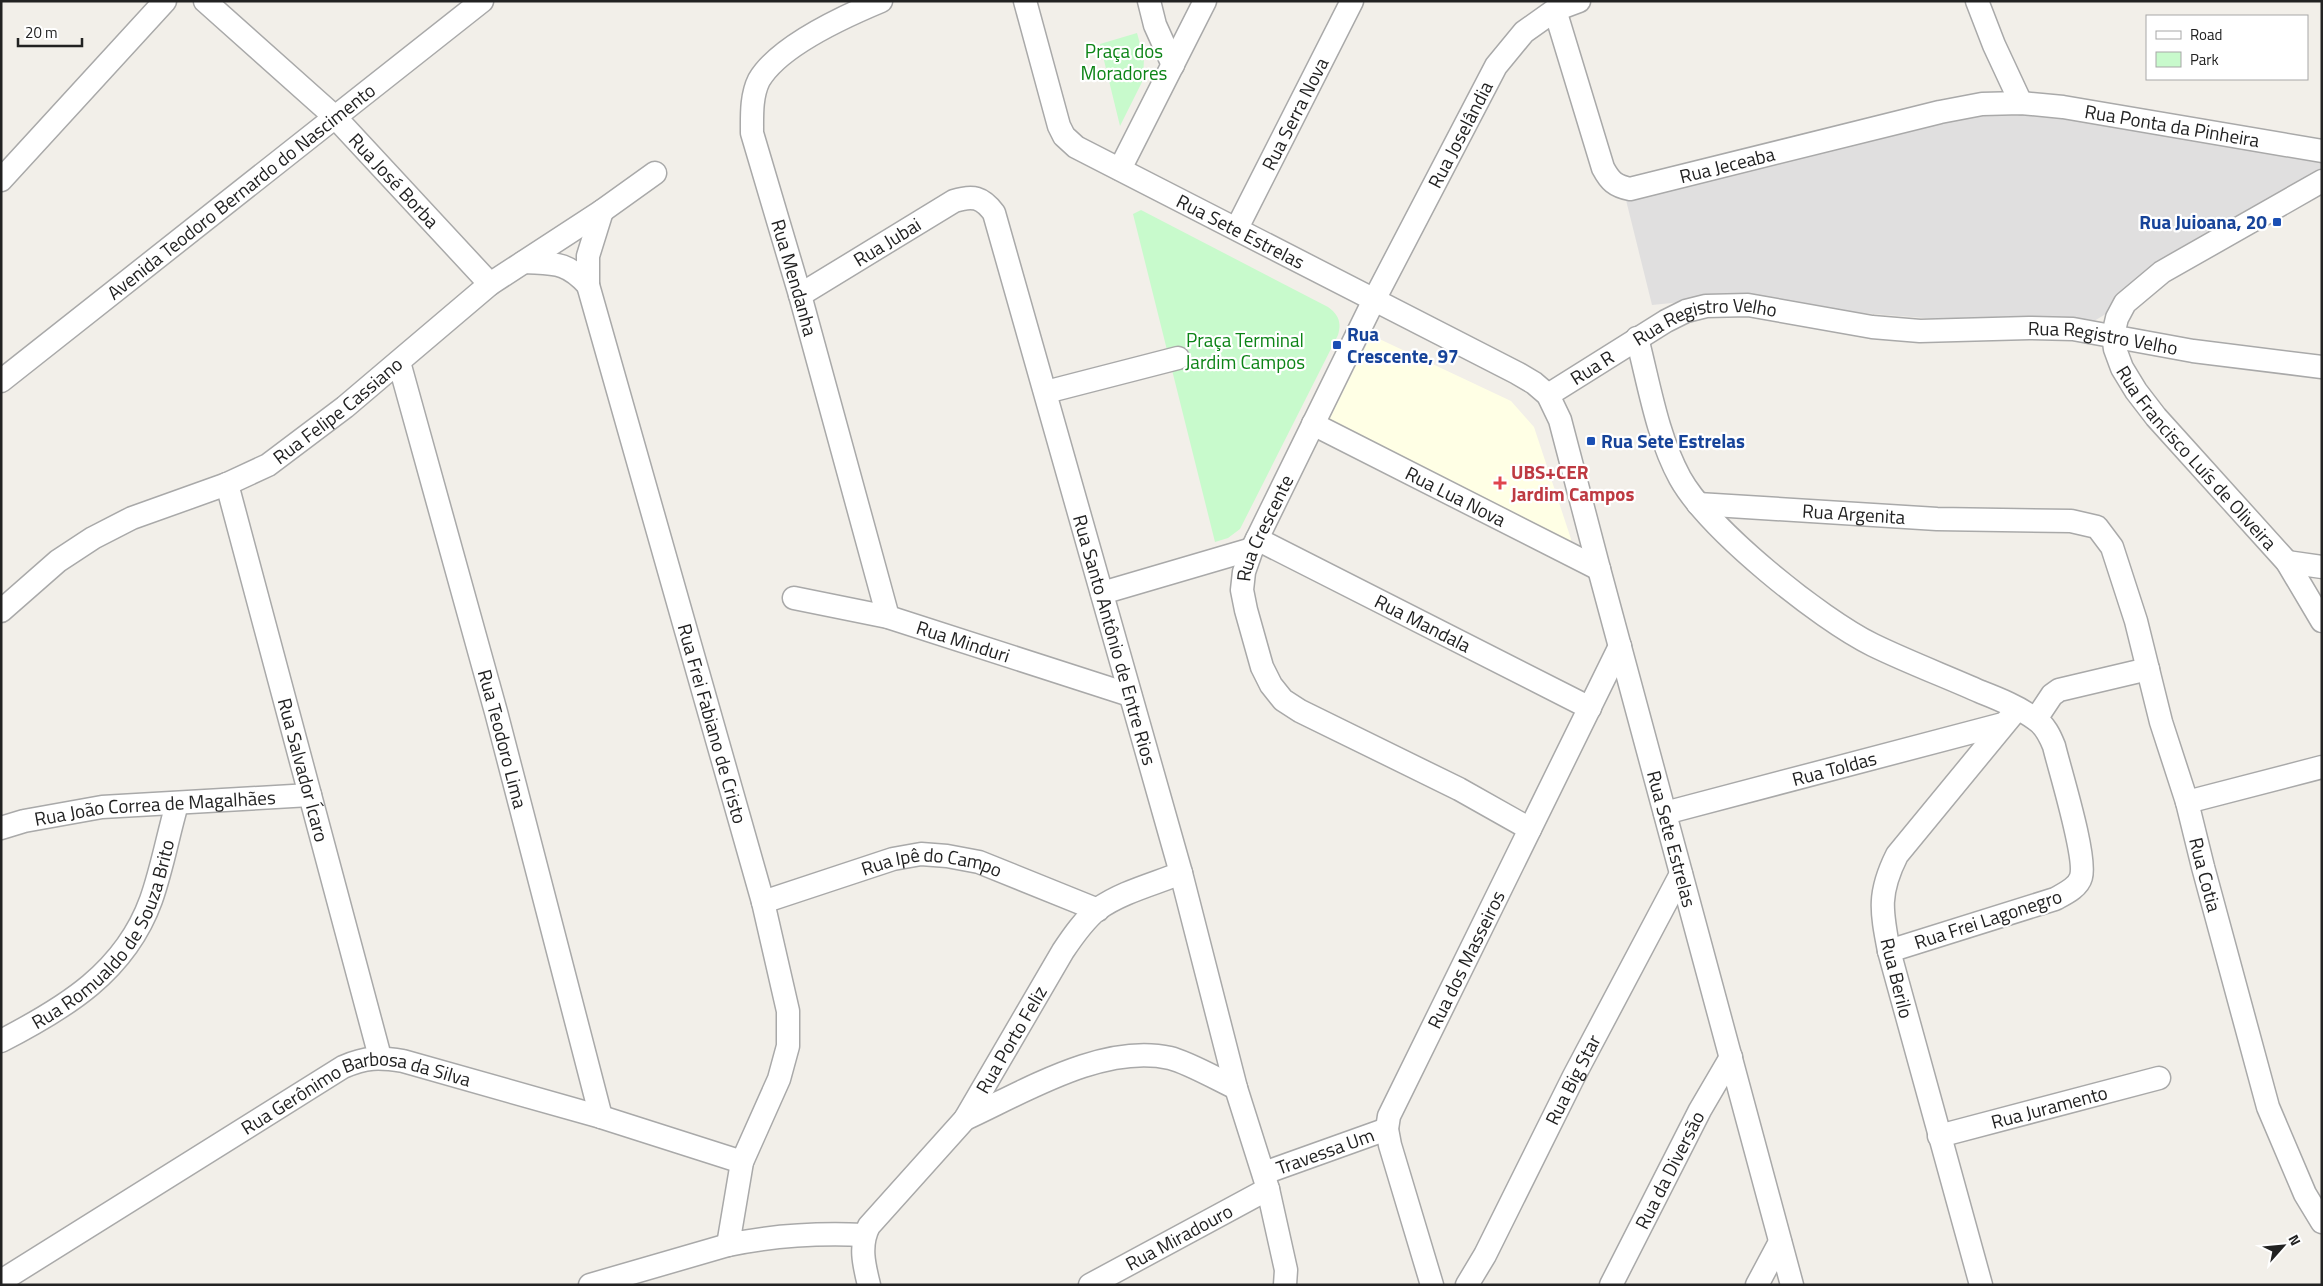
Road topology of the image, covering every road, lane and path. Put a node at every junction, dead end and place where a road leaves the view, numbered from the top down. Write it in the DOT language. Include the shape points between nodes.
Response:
graph roads {
  1 [pos="165,1"];
  2 [pos="205,1"];
  3 [pos="482,1"];
  4 [pos="881,1"];
  5 [pos="1025,1"];
  6 [pos="1149,1"];
  7 [pos="1205,1"];
  8 [pos="1352,1"];
  9 [pos="1579,1"];
  10 [pos="1978,2"];
  11 [pos="1555,10"];
  12 [pos="1173,65"];
  13 [pos="2021,103"];
  14 [pos="335,117"];
  15 [pos="2322,151"];
  16 [pos="1120,169"];
  17 [pos="654,173"];
  18 [pos="1,180"];
  19 [pos="2322,181"];
  20 [pos="979,199"];
  21 [pos="602,211"];
  22 [pos="1237,228"];
  23 [pos="524,262"];
  24 [pos="490,284"];
  25 [pos="588,285"];
  26 [pos="800,296"];
  27 [pos="1374,300"];
  28 [pos="2113,335"];
  29 [pos="1636,338"];
  30 [pos="1178,358"];
  31 [pos="399,362"];
  32 [pos="2322,367"];
  33 [pos="1,381"];
  34 [pos="1046,392"];
  35 [pos="1548,395"];
  36 [pos="1313,424"];
  37 [pos="227,484"];
  38 [pos="1698,504"];
  39 [pos="2097,527"];
  40 [pos="1254,544"];
  41 [pos="2287,562"];
  42 [pos="2322,567"];
  43 [pos="1599,569"];
  44 [pos="1102,593"];
  45 [pos="794,598"];
  46 [pos="1,612"];
  47 [pos="888,618"];
  48 [pos="2322,621"];
  49 [pos="1620,646"];
  50 [pos="2148,669"];
  51 [pos="1130,695"];
  52 [pos="1590,708"];
  53 [pos="2019,717"];
  54 [pos="2322,767"];
  55 [pos="310,795"];
  56 [pos="2188,802"];
  57 [pos="177,804"];
  58 [pos="1665,813"];
  59 [pos="1,828"];
  60 [pos="1530,829"];
  61 [pos="1180,873"];
  62 [pos="1681,874"];
  63 [pos="763,902"];
  64 [pos="1098,910"];
  65 [pos="1889,951"];
  66 [pos="1,1041"];
  67 [pos="380,1057"];
  68 [pos="1731,1058"];
  69 [pos="2159,1078"];
  70 [pos="1236,1088"];
  71 [pos="601,1117"];
  72 [pos="965,1120"];
  73 [pos="1387,1129"];
  74 [pos="1939,1136"];
  75 [pos="742,1162"];
  76 [pos="1266,1181"];
  77 [pos="2322,1222"];
  78 [pos="864,1235"];
  79 [pos="1780,1242"];
  80 [pos="728,1245"];
  81 [pos="660,1275"];
  82 [pos="1,1281"];
  83 [pos="590,1285"];
  84 [pos="868,1285"];
  85 [pos="1090,1285"];
  86 [pos="1285,1285"];
  87 [pos="1432,1285"];
  88 [pos="1467,1285"];
  89 [pos="1611,1285"];
  90 [pos="1757,1285"];
  91 [pos="1792,1285"];
  92 [pos="1981,1285"];
  1 -- 18 [label="street"];
  2 -- 14 [label="street, Rua José Borba"];
  3 -- 14 [label="street, Avenida Teodoro Bernardo do Nascimento"];
  4 -- 26 [label="street, Rua Mendanha" via="841,18 778,59 759,80 752,105 752,133"];
  5 -- 16 [label="street, Rua Sete Estrelas" via="1061,131 1076,147"];
  6 -- 12 [label="street" via="1155,25"];
  7 -- 12 [label="street"];
  8 -- 22 [label="street, Rua Serra Nova"];
  9 -- 11 [label="street, Rua Joselândia"];
  10 -- 13 [label="street"];
  11 -- 13 [label="street, Rua Jeceaba" via="1604,168 1610,181 1618,186 1630,188 1940,112 1982,104"];
  11 -- 27 [label="street, Rua Joselândia" via="1524,32 1496,66"];
  12 -- 16 [label="street"];
  13 -- 15 [label="street, Rua Ponta da Pinheira" via="2063,107"];
  14 -- 24 [label="street, Rua José Borba"];
  14 -- 33 [label="street, Avenida Teodoro Bernardo do Nascimento"];
  16 -- 22 [label="street, Rua Sete Estrelas"];
  17 -- 21 [label="street, Rua Felipe Cassiano"];
  19 -- 28 [label="street" via="2162,272 2125,303"];
  20 -- 26 [label="street, Rua Jubai" via="954,201"];
  20 -- 34 [label="street, Rua Santo Antônio de Entre Rios" via="994,213 1001,232"];
  21 -- 23 [label="street, Rua Felipe Cassiano"];
  21 -- 25 [label="street, Rua Frei Fabiano de Cristo" via="588,256"];
  22 -- 27 [label="street, Rua Sete Estrelas"];
  23 -- 24 [label="street, Rua Felipe Cassiano"];
  23 -- 25 [label="street" via="562,265 573,270"];
  24 -- 31 [label="street, Rua Felipe Cassiano"];
  25 -- 63 [label="street, Rua Frei Fabiano de Cristo"];
  26 -- 47 [label="street, Rua Mendanha"];
  27 -- 35 [label="street, Rua Sete Estrelas" via="1517,373"];
  27 -- 36 [label="street, Rua Crescente"];
  28 -- 29 [label="street, Rua Registro Velho" via="2073,329 2029,328 1920,331 1872,327 1748,305 1726,305 1686,311"];
  28 -- 32 [label="street, Rua Registro Velho" via="2192,351"];
  28 -- 41 [label="street, Rua Francisco Luís de Oliveira" via="2122,368 2136,391"];
  29 -- 35 [label="street, Rua R"];
  29 -- 38 [label="street, Rua Registro Velho" via="1670,457"];
  30 -- 34 [label="street"];
  31 -- 37 [label="street, Rua Felipe Cassiano" via="302,441 268,465"];
  31 -- 71 [label="street, Rua Teodoro Lima" via="496,712"];
  34 -- 44 [label="street, Rua Santo Antônio de Entre Rios"];
  35 -- 43 [label="street, Rua Sete Estrelas" via="1560,420"];
  36 -- 40 [label="street, Rua Crescente"];
  36 -- 43 [label="street, Rua Lua Nova"];
  37 -- 46 [label="street, Rua Felipe Cassiano" via="132,518 93,538 58,561"];
  37 -- 55 [label="street, Rua Salvador Ícaro"];
  38 -- 39 [label="street, Rua Argenita" via="1937,520 2071,521"];
  38 -- 53 [label="street, Rua Registro Velho" via="1748,552 1833,620 1872,644"];
  39 -- 50 [label="street, Rua Cotia" via="2112,547"];
  40 -- 44 [label="street"];
  40 -- 52 [label="street, Rua Mandala"];
  40 -- 60 [label="street, Rua Crescente" via="1244,572 1242,590 1262,667 1283,700 1460,789"];
  41 -- 42 [label="street"];
  41 -- 48 [label="street, Rua Francisco Luís de Oliveira"];
  43 -- 49 [label="street, Rua Sete Estrelas"];
  44 -- 51 [label="street, Rua Santo Antônio de Entre Rios"];
  45 -- 47 [label="street, Rua Minduri"];
  47 -- 51 [label="street, Rua Minduri"];
  49 -- 52 [label="street, Rua dos Masseiros"];
  49 -- 58 [label="street, Rua Sete Estrelas"];
  50 -- 53 [label="street, Rua Berilo" via="2059,690"];
  50 -- 56 [label="street, Rua Cotia" via="2161,722"];
  51 -- 61 [label="street, Rua Santo Antônio de Entre Rios"];
  52 -- 60 [label="street, Rua dos Masseiros"];
  53 -- 58 [label="street, Rua Toldas"];
  53 -- 65 [label="street, Rua Berilo" via="1897,855 1886,878 1882,902"];
  53 -- 65 [label="street, Rua Frei Lagonegro" via="2048,732 2054,746 2082,858 2081,878 2069,892 2055,899"];
  54 -- 56 [label="street"];
  55 -- 57 [label="street, Rua João Correa de Magalhães"];
  55 -- 67 [label="street, Rua Salvador Ícaro"];
  56 -- 77 [label="street, Rua Cotia" via="2268,1107 2305,1194"];
  57 -- 59 [label="street, Rua João Correa de Magalhães" via="102,807"];
  57 -- 66 [label="street, Rua Romualdo de Souza Brito" via="150,901 108,971 75,999"];
  58 -- 62 [label="street, Rua Sete Estrelas"];
  60 -- 73 [label="street, Rua dos Masseiros" via="1395,1102"];
  61 -- 64 [label="street, Rua Porto Feliz"];
  61 -- 70 [label="street, Rua Santo Antônio de Entre Rios"];
  62 -- 68 [label="street, Rua Sete Estrelas"];
  62 -- 88 [label="street, Rua Big Star"];
  63 -- 64 [label="street, Rua Ipê do Campo" via="893,859 921,854 979,862"];
  63 -- 75 [label="street, Rua Frei Fabiano de Cristo" via="788,1011 788,1046 779,1079"];
  64 -- 72 [label="street, Rua Porto Feliz" via="1081,926 1063,951"];
  65 -- 74 [label="street, Rua Berilo"];
  67 -- 71 [label="street, Rua Gerônimo Barbosa da Silva"];
  67 -- 82 [label="street, Rua Gerônimo Barbosa da Silva" via="343,1066"];
  68 -- 79 [label="street, Rua Sete Estrelas"];
  68 -- 89 [label="street, Rua da Diversão" via="1700,1110"];
  69 -- 74 [label="street, Rua Juramento"];
  70 -- 72 [label="street" via="1171,1058 1138,1055 1100,1061 1057,1077"];
  70 -- 76 [label="street, Rua Santo Antônio de Entre Rios"];
  71 -- 75 [label="street, Rua Gerônimo Barbosa da Silva"];
  72 -- 78 [label="street, Rua Porto Feliz" via="876,1216"];
  73 -- 76 [label="street, Travessa Um"];
  73 -- 87 [label="street, Rua dos Masseiros"];
  74 -- 92 [label="street, Rua Berilo"];
  75 -- 80 [label="street, Rua Frei Fabiano de Cristo"];
  76 -- 85 [label="street, Rua Miradouro"];
  76 -- 86 [label="street, Rua Santo Antônio de Entre Rios" via="1286,1270"];
  78 -- 80 [label="street" via="792,1234"];
  78 -- 84 [label="street"];
  79 -- 90 [label="street"];
  79 -- 91 [label="street, Rua Sete Estrelas"];
  80 -- 81 [label="street"];
  81 -- 83 [label="street"];
}
